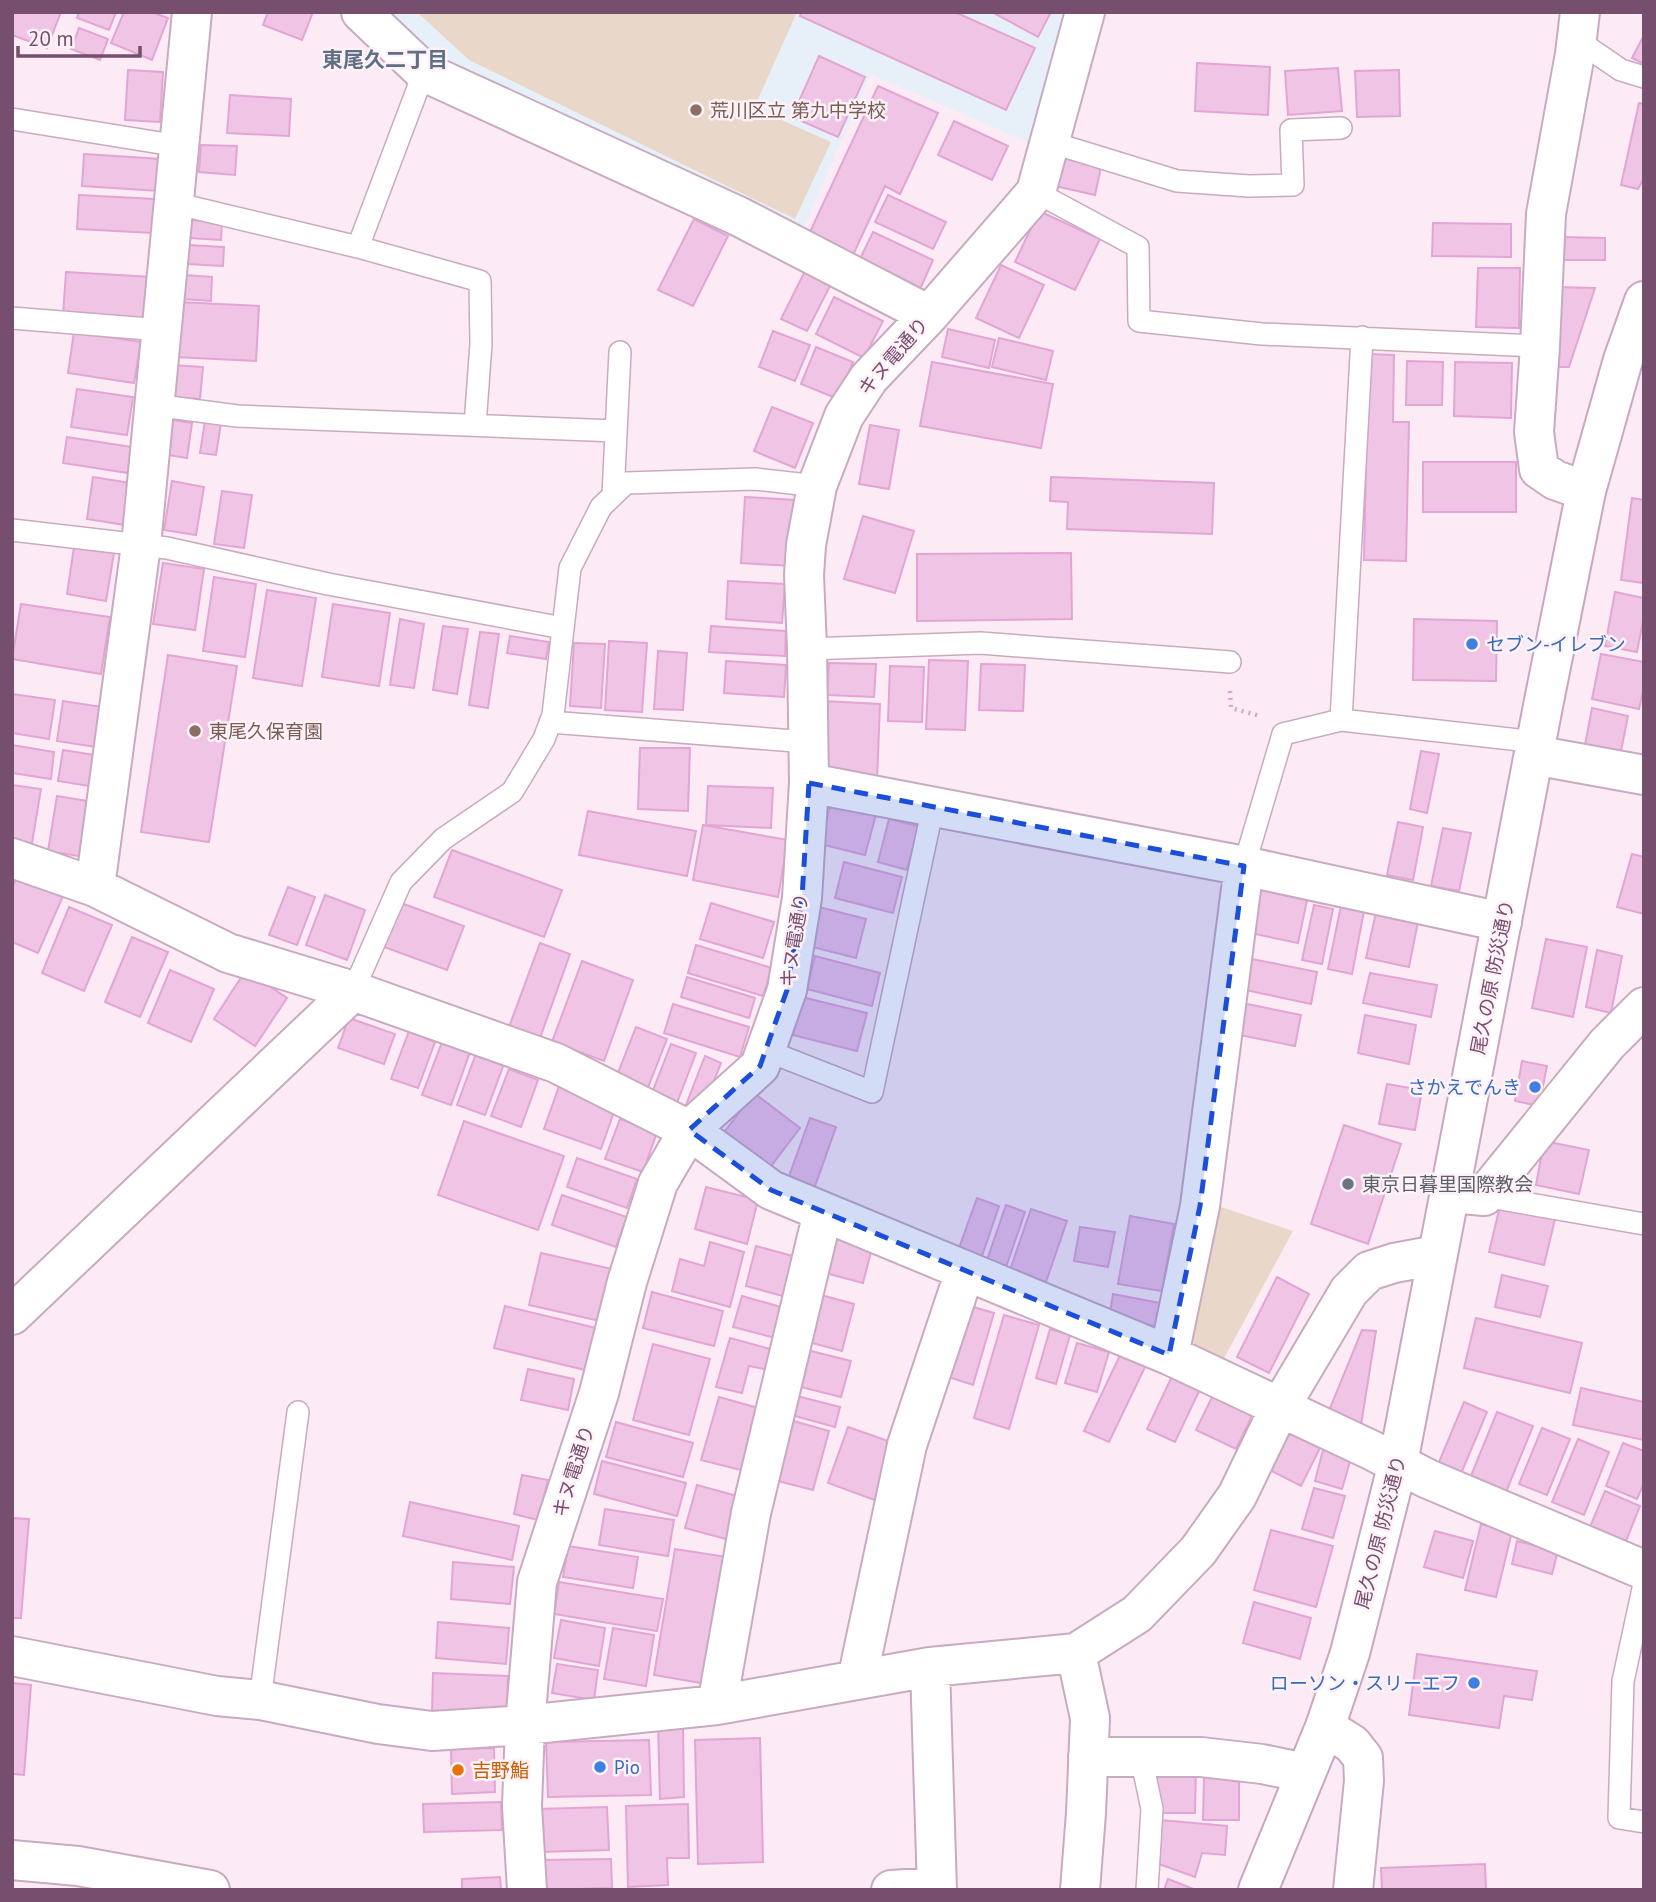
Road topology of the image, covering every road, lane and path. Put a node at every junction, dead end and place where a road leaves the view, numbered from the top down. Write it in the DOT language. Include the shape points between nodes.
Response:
graph roads {
  1 [pos="192,12"];
  2 [pos="361,12"];
  3 [pos="1085,12"];
  4 [pos="1579,26"];
  5 [pos="424,72"];
  6 [pos="1644,77"];
  7 [pos="12,119"];
  8 [pos="1341,128"];
  9 [pos="1050,142"];
  10 [pos="179,146"];
  11 [pos="1036,192"];
  12 [pos="174,203"];
  13 [pos="358,247"];
  14 [pos="1644,301"];
  15 [pos="929,315"];
  16 [pos="12,318"];
  17 [pos="161,330"];
  18 [pos="1362,337"];
  19 [pos="1540,346"];
  20 [pos="620,352"];
  21 [pos="154,405"];
  22 [pos="475,425"];
  23 [pos="616,431"];
  24 [pos="817,486"];
  25 [pos="1586,491"];
  26 [pos="613,495"];
  27 [pos="12,530"];
  28 [pos="141,545"];
  29 [pos="563,628"];
  30 [pos="807,649"];
  31 [pos="1230,662"];
  32 [pos="1340,720"];
  33 [pos="550,722"];
  34 [pos="1283,734"];
  35 [pos="808,742"];
  36 [pos="1536,749"];
  37 [pos="1644,775"];
  38 [pos="808,783"];
  39 [pos="933,807"];
  40 [pos="12,858"];
  41 [pos="1244,866"];
  42 [pos="95,887"];
  43 [pos="1502,922"];
  44 [pos="353,991"];
  45 [pos="1644,1007"];
  46 [pos="765,1051"];
  47 [pos="689,1130"];
  48 [pos="1466,1194"];
  49 [pos="824,1212"];
  50 [pos="1644,1224"];
  51 [pos="1437,1255"];
  52 [pos="965,1271"];
  53 [pos="12,1315"];
  54 [pos="1169,1355"];
  55 [pos="1280,1407"];
  56 [pos="298,1412"];
  57 [pos="1398,1463"];
  58 [pos="1644,1570"];
  59 [pos="1644,1584"];
  60 [pos="1076,1653"];
  61 [pos="12,1656"];
  62 [pos="930,1667"];
  63 [pos="857,1680"];
  64 [pos="260,1700"];
  65 [pos="717,1705"];
  66 [pos="525,1725"];
  67 [pos="1325,1727"];
  68 [pos="1088,1757"];
  69 [pos="1141,1757"];
  70 [pos="1306,1773"];
  71 [pos="1644,1822"];
  72 [pos="12,1860"];
  73 [pos="937,1888"];
  74 [pos="209,1890"];
  75 [pos="527,1890"];
  76 [pos="891,1890"];
  77 [pos="1080,1890"];
  78 [pos="1147,1890"];
  79 [pos="1258,1890"];
  80 [pos="1353,1890"];
  1 -- 10 [label="street"];
  2 -- 5 [label="street"];
  3 -- 9 [label="street, キヌ電通り"];
  4 -- 6 [label="lane" via="1621,70"];
  4 -- 19 [label="street" via="1546,214"];
  5 -- 13 [label="lane"];
  5 -- 15 [label="street" via="738,216"];
  7 -- 10 [label="lane"];
  8 -- 9 [label="lane" via="1291,130 1293,185 1249,187 1177,181"];
  9 -- 11 [label="street, キヌ電通り"];
  10 -- 12 [label="street"];
  11 -- 15 [label="street, キヌ電通り"];
  11 -- 18 [label="lane" via="1138,247 1139,321 1262,334"];
  12 -- 13 [label="lane"];
  12 -- 17 [label="street"];
  13 -- 22 [label="lane" via="480,281"];
  14 -- 25 [label="street, 尾久の原 防災通り"];
  15 -- 24 [label="street, キヌ電通り" via="869,378 844,416"];
  16 -- 17 [label="lane"];
  17 -- 21 [label="street"];
  18 -- 19 [label="lane"];
  18 -- 32 [label="lane"];
  19 -- 25 [label="street" via="1534,432 1539,469"];
  20 -- 23 [label="lane"];
  21 -- 22 [label="lane" via="237,416"];
  21 -- 28 [label="street"];
  22 -- 23 [label="lane"];
  23 -- 26 [label="lane"];
  24 -- 26 [label="lane" via="755,478 626,483"];
  24 -- 30 [label="street, キヌ電通り" via="804,575"];
  25 -- 36 [label="street, 尾久の原 防災通り"];
  26 -- 29 [label="lane" via="601,507 570,568"];
  27 -- 28 [label="lane"];
  28 -- 29 [label="lane"];
  28 -- 42 [label="street"];
  29 -- 33 [label="lane"];
  30 -- 31 [label="lane" via="980,643"];
  30 -- 35 [label="street, キヌ電通り"];
  31 -- 34 [label="path" via="1231,708 1273,720"];
  32 -- 34 [label="lane"];
  32 -- 36 [label="lane"];
  33 -- 35 [label="lane"];
  33 -- 44 [label="lane" via="512,792 443,839 401,882"];
  34 -- 41 [label="lane"];
  35 -- 38 [label="street, キヌ電通り"];
  36 -- 37 [label="street"];
  36 -- 43 [label="street, 尾久の原 防災通り"];
  38 -- 39 [label="street"];
  38 -- 46 [label="street, キヌ電通り" via="803,898 787,990"];
  39 -- 41 [label="street"];
  39 -- 46 [label="lane" via="872,1093"];
  40 -- 42 [label="street"];
  41 -- 43 [label="street"];
  41 -- 54 [label="street" via="1200,1206"];
  42 -- 44 [label="street" via="228,953"];
  43 -- 48 [label="street, 尾久の原 防災通り"];
  44 -- 47 [label="street" via="556,1063"];
  44 -- 53 [label="street"];
  45 -- 48 [label="street"];
  46 -- 47 [label="street, キヌ電通り" via="760,1066"];
  47 -- 49 [label="street" via="771,1190"];
  47 -- 66 [label="street, キヌ電通り" via="658,1183 599,1393 537,1582"];
  48 -- 50 [label="lane"];
  48 -- 51 [label="street, 尾久の原 防災通り"];
  49 -- 52 [label="street"];
  49 -- 65 [label="street" via="751,1513"];
  51 -- 55 [label="street" via="1369,1271 1349,1291"];
  51 -- 57 [label="street, 尾久の原 防災通り"];
  52 -- 54 [label="street"];
  52 -- 63 [label="street" via="907,1445"];
  54 -- 55 [label="street"];
  55 -- 57 [label="street"];
  55 -- 60 [label="street" via="1237,1496 1198,1551 1137,1614"];
  56 -- 64 [label="lane"];
  57 -- 58 [label="street"];
  57 -- 67 [label="street, 尾久の原 防災通り" via="1350,1653"];
  59 -- 71 [label="lane" via="1623,1681 1619,1818"];
  60 -- 62 [label="street"];
  60 -- 68 [label="street" via="1090,1718"];
  61 -- 64 [label="street"];
  62 -- 63 [label="street"];
  62 -- 73 [label="street"];
  63 -- 65 [label="street"];
  64 -- 66 [label="street" via="432,1731"];
  65 -- 66 [label="street"];
  66 -- 75 [label="street, キヌ電通り" via="522,1806"];
  67 -- 70 [label="street, 尾久の原 防災通り"];
  67 -- 80 [label="street" via="1352,1744 1363,1758"];
  68 -- 69 [label="street"];
  68 -- 77 [label="street"];
  69 -- 70 [label="street" via="1201,1757"];
  69 -- 78 [label="lane" via="1152,1810"];
  70 -- 79 [label="street, 尾久の原 防災通り"];
  72 -- 74 [label="street" via="78,1866"];
  73 -- 76 [label="street"];
}
